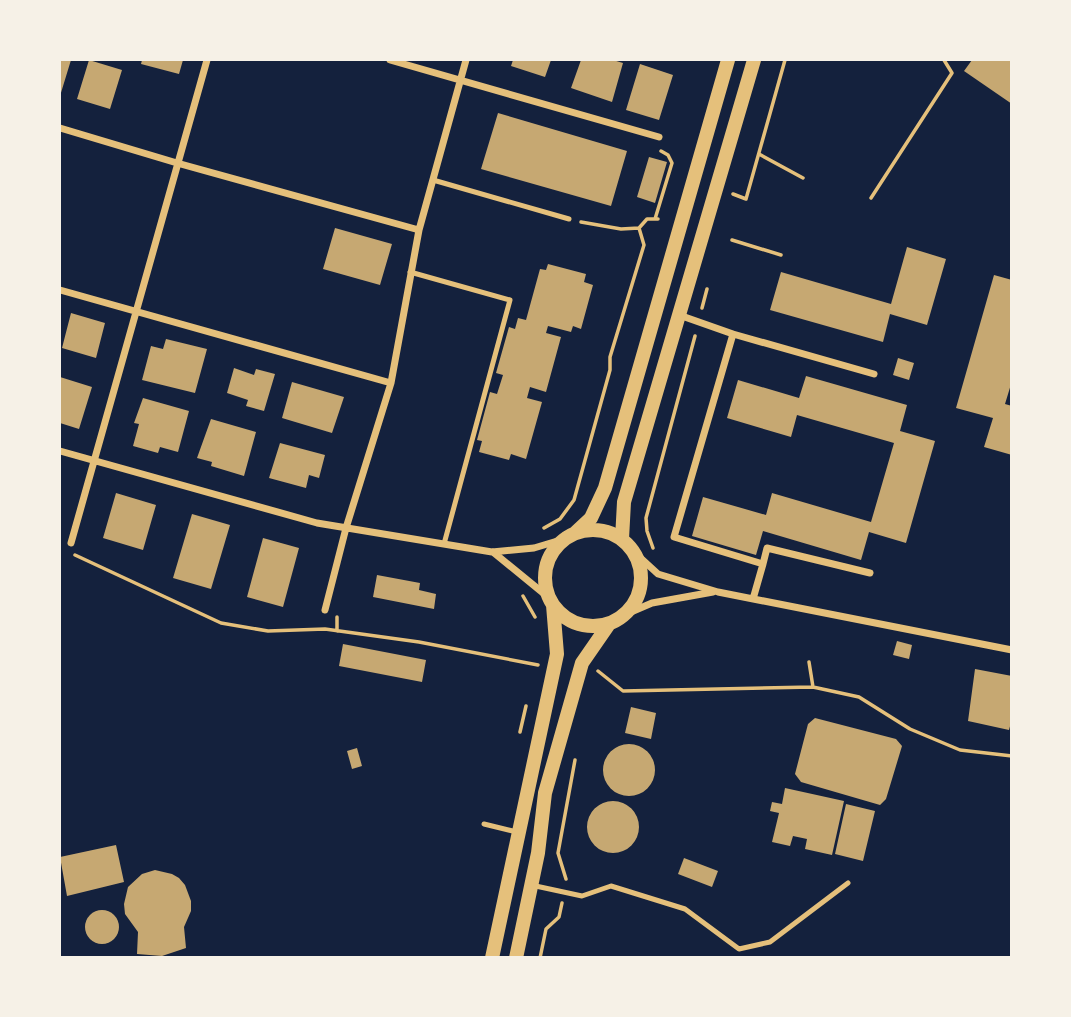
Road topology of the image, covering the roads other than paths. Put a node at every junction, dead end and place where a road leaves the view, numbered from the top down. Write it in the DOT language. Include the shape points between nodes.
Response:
graph roads {
  1 [pos="207,60"];
  2 [pos="390,60"];
  3 [pos="466,60"];
  4 [pos="728,60"];
  5 [pos="754,60"];
  6 [pos="461,80"];
  7 [pos="60,128"];
  8 [pos="659,137"];
  9 [pos="177,163"];
  10 [pos="433,180"];
  11 [pos="569,219"];
  12 [pos="419,230"];
  13 [pos="410,272"];
  14 [pos="60,290"];
  15 [pos="135,312"];
  16 [pos="679,314"];
  17 [pos="733,334"];
  18 [pos="874,374"];
  19 [pos="391,383"];
  20 [pos="60,451"];
  21 [pos="96,461"];
  22 [pos="346,528"];
  23 [pos="570,535"];
  24 [pos="622,540"];
  25 [pos="71,543"];
  26 [pos="444,544"];
  27 [pos="492,552"];
  28 [pos="634,552"];
  29 [pos="763,564"];
  30 [pos="870,573"];
  31 [pos="718,592"];
  32 [pos="753,599"];
  33 [pos="550,601"];
  34 [pos="326,610"];
  35 [pos="624,615"];
  36 [pos="609,624"];
  37 [pos="1012,650"];
  38 [pos="484,824"];
  39 [pos="517,832"];
  40 [pos="848,883"];
  41 [pos="531,885"];
  42 [pos="492,957"];
  43 [pos="516,957"];
  1 -- 9 [label="street"];
  2 -- 6 [label="street"];
  3 -- 6 [label="street"];
  4 -- 23 [label="main road" via="605,488 591,518"];
  5 -- 16 [label="main road"];
  6 -- 8 [label="street"];
  6 -- 10 [label="street"];
  7 -- 9 [label="street"];
  9 -- 12 [label="street"];
  9 -- 15 [label="street"];
  10 -- 11 [label="lane"];
  10 -- 12 [label="street"];
  12 -- 13 [label="street"];
  13 -- 19 [label="street"];
  13 -- 26 [label="lane" via="510,299"];
  14 -- 15 [label="street"];
  15 -- 19 [label="street"];
  15 -- 21 [label="street"];
  16 -- 17 [label="street"];
  16 -- 24 [label="main road" via="624,502"];
  17 -- 18 [label="street"];
  17 -- 29 [label="street" via="674,537"];
  19 -- 22 [label="street"];
  20 -- 21 [label="street"];
  21 -- 22 [label="street"];
  21 -- 25 [label="street"];
  22 -- 26 [label="street"];
  22 -- 34 [label="street"];
  23 -- 24 [label="main road" via="601,530"];
  23 -- 27 [label="street" via="534,548"];
  23 -- 33 [label="main road" via="555,548 545,571"];
  24 -- 28 [label="main road"];
  26 -- 27 [label="street"];
  27 -- 33 [label="street"];
  28 -- 31 [label="street" via="659,575"];
  28 -- 35 [label="main road" via="640,566 640,587"];
  29 -- 30 [label="street" via="767,548"];
  29 -- 32 [label="street"];
  31 -- 32 [label="street"];
  31 -- 35 [label="street" via="652,603"];
  32 -- 37 [label="street"];
  33 -- 36 [label="main road" via="576,624"];
  33 -- 39 [label="main road" via="557,654"];
  35 -- 36 [label="main road"];
  36 -- 41 [label="main road" via="582,663 545,793"];
  38 -- 39 [label="lane"];
  39 -- 42 [label="main road"];
  40 -- 41 [label="lane" via="770,942 739,949 685,909 611,886 582,896"];
  41 -- 43 [label="main road"];
}
